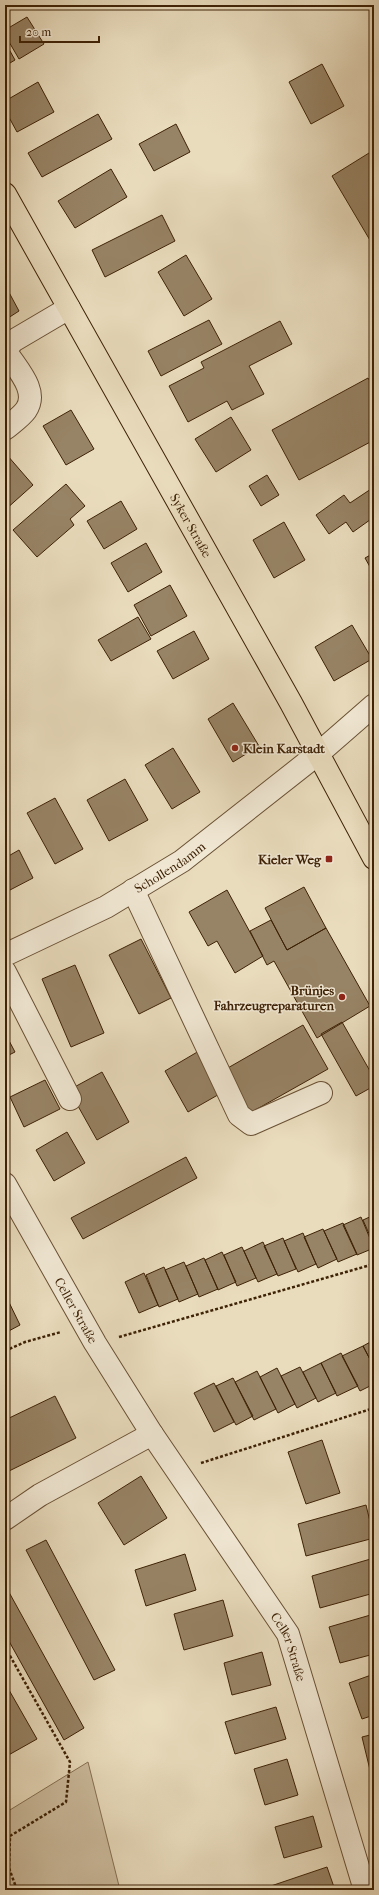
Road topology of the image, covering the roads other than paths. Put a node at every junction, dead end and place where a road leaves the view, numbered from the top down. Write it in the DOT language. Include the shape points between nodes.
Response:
graph roads {
  1 [pos="5,194"];
  2 [pos="69,308"];
  3 [pos="5,429"];
  4 [pos="374,705"];
  5 [pos="319,754"];
  6 [pos="374,858"];
  7 [pos="133,890"];
  8 [pos="5,955"];
  9 [pos="5,972"];
  10 [pos="321,1093"];
  11 [pos="70,1099"];
  12 [pos="5,1184"];
  13 [pos="152,1434"];
  14 [pos="5,1519"];
  15 [pos="364,1890"];
  1 -- 2 [label="main road, Syker Straße"];
  2 -- 3 [label="street" via="13,341 8,347 8,353 30,390 31,400 26,411"];
  2 -- 5 [label="main road, Syker Straße"];
  4 -- 5 [label="street"];
  5 -- 6 [label="main road, Syker Straße"];
  5 -- 7 [label="street, Schollendamm" via="182,861"];
  7 -- 8 [label="street, Schollendamm" via="106,907"];
  7 -- 10 [label="street" via="239,1115 251,1124"];
  9 -- 11 [label="street"];
  12 -- 13 [label="street, Celler Straße" via="89,1334"];
  13 -- 14 [label="street" via="40,1495"];
  13 -- 15 [label="street, Celler Straße" via="288,1634"];
}
